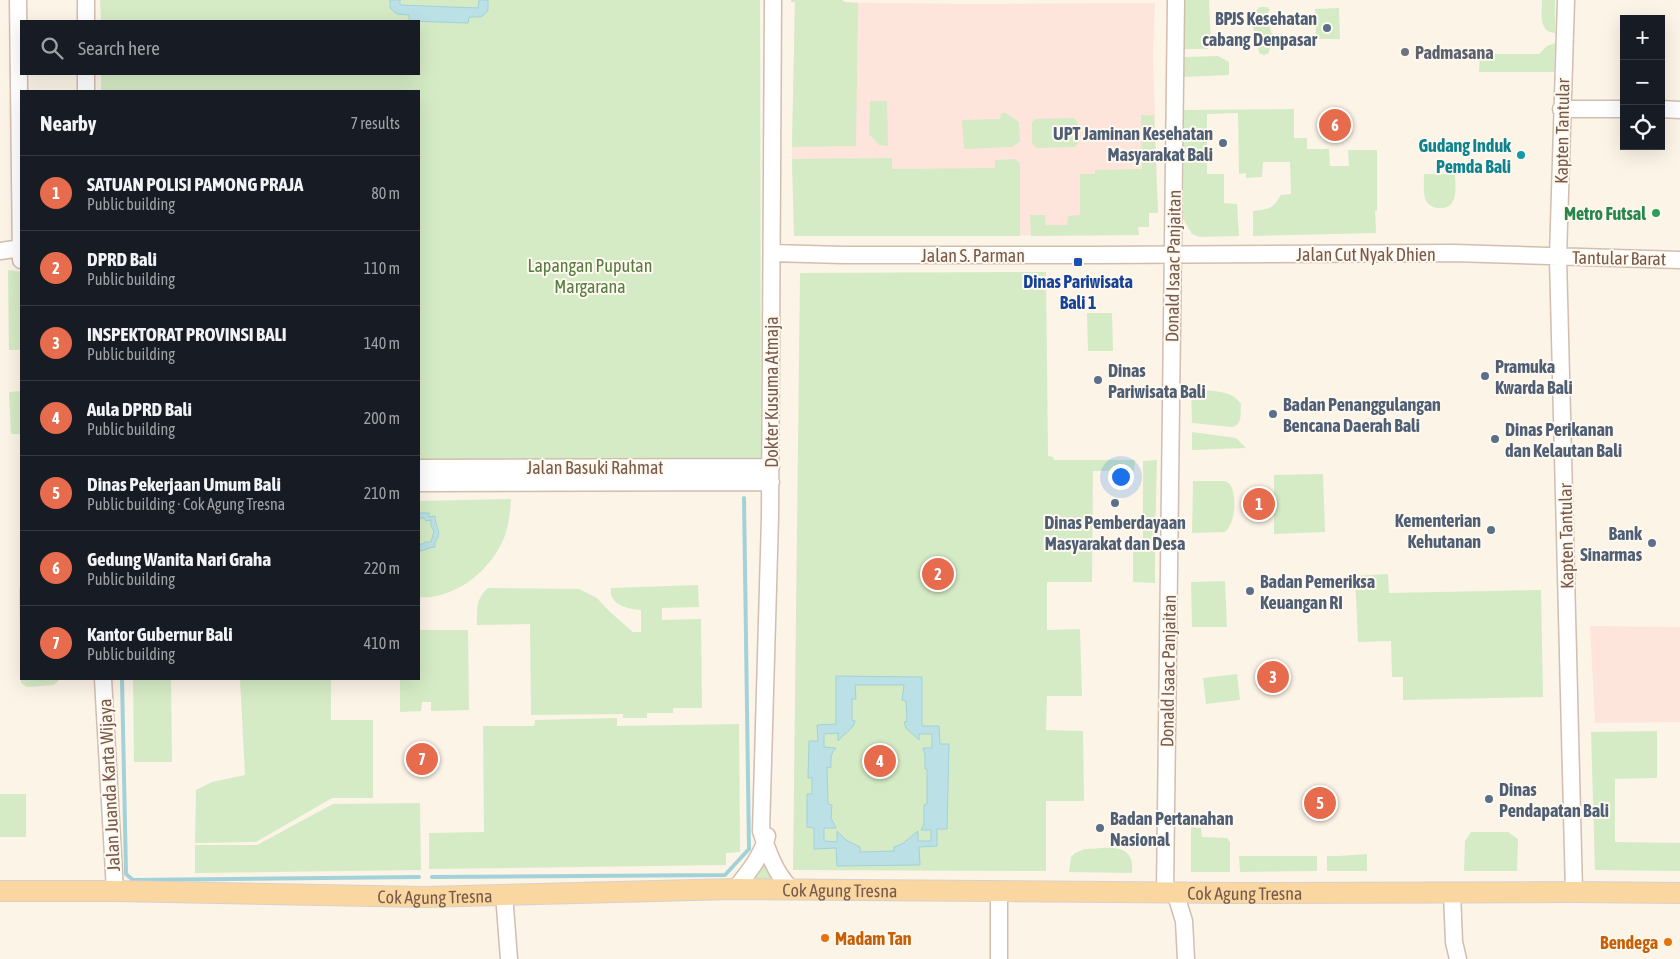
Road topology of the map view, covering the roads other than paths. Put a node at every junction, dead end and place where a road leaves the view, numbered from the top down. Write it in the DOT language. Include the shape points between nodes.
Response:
graph roads {
  1 [pos="18,0"];
  2 [pos="86,0"];
  3 [pos="773,0"];
  4 [pos="1176,0"];
  5 [pos="1566,0"];
  6 [pos="86,20"];
  7 [pos="86,75"];
  8 [pos="86,90"];
  9 [pos="1567,109"];
  10 [pos="1620,109"];
  11 [pos="1665,109"];
  12 [pos="1680,110"];
  13 [pos="15,253"];
  14 [pos="772,253"];
  15 [pos="1173,254"];
  16 [pos="1558,257"];
  17 [pos="1680,260"];
  18 [pos="420,468"];
  19 [pos="771,474"];
  20 [pos="420,483"];
  21 [pos="103,680"];
  22 [pos="765,842"];
  23 [pos="735,889"];
  24 [pos="791,889"];
  25 [pos="999,890"];
  26 [pos="0,891"];
  27 [pos="115,891"];
  28 [pos="1170,892"];
  29 [pos="1452,892"];
  30 [pos="1574,892"];
  31 [pos="1195,893"];
  32 [pos="1680,893"];
  33 [pos="504,894"];
  34 [pos="1184,921"];
  35 [pos="509,959"];
  36 [pos="998,959"];
  37 [pos="1186,959"];
  38 [pos="1458,959"];
  1 -- 13 [label="street"];
  2 -- 6 [label="street"];
  3 -- 14 [label="street, Dokter Kusuma Atmaja"];
  4 -- 15 [label="street, Donald Isaac Panjaitan"];
  5 -- 9 [label="street, Kapten Tantular"];
  7 -- 8 [label="street"];
  9 -- 10 [label="street"];
  9 -- 16 [label="street, Kapten Tantular"];
  11 -- 12 [label="street"];
  14 -- 15 [label="street, Jalan S. Parman"];
  14 -- 19 [label="street, Dokter Kusuma Atmaja"];
  15 -- 16 [label="street, Jalan Cut Nyak Dhien" via="1454,253"];
  15 -- 28 [label="street, Donald Isaac Panjaitan"];
  16 -- 17 [label="street, Tantular Barat"];
  16 -- 30 [label="street, Kapten Tantular"];
  18 -- 19 [label="street, Jalan Basuki Rahmat"];
  19 -- 20 [label="street, Jalan Basuki Rahmat"];
  19 -- 22 [label="street, Dokter Kusuma Atmaja" via="764,785 768,830"];
  21 -- 27 [label="street, Jalan Juanda Karta Wijaya"];
  22 -- 23 [label="street, Dokter Kusuma Atmaja" via="753,866"];
  22 -- 24 [label="street, Dokter Kusuma Atmaja" via="783,881"];
  23 -- 24 [label="main road, Cok Agung Tresna"];
  23 -- 33 [label="main road, Cok Agung Tresna"];
  24 -- 25 [label="main road, Cok Agung Tresna"];
  25 -- 28 [label="main road, Cok Agung Tresna"];
  25 -- 36 [label="street"];
  26 -- 27 [label="main road, Cok Agung Tresna"];
  27 -- 33 [label="main road, Cok Agung Tresna" via="425,897"];
  28 -- 31 [label="main road, Cok Agung Tresna"];
  28 -- 34 [label="street, Donald Isaac Panjaitan"];
  29 -- 30 [label="main road, Cok Agung Tresna"];
  29 -- 31 [label="main road, Cok Agung Tresna"];
  29 -- 38 [label="street"];
  30 -- 32 [label="main road, Cok Agung Tresna"];
  31 -- 34 [label="street"];
  33 -- 35 [label="street"];
  34 -- 37 [label="street"];
}
